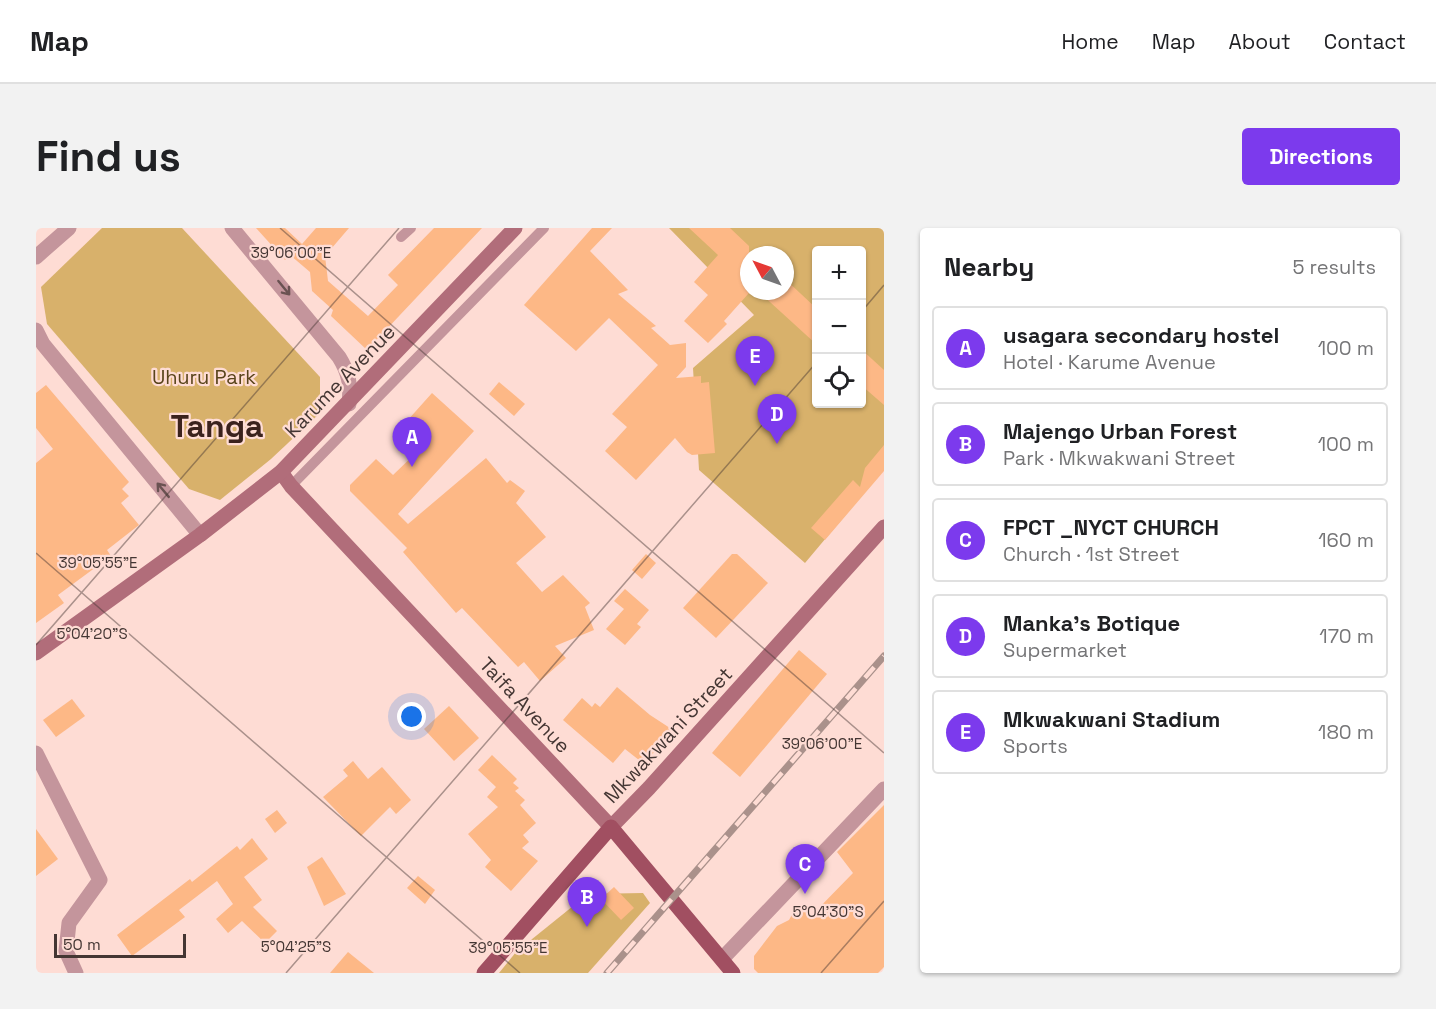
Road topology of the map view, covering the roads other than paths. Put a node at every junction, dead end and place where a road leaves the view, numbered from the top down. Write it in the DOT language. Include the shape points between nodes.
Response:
graph roads {
  1 [pos="69,228"];
  2 [pos="232,228"];
  3 [pos="411,228"];
  4 [pos="515,228"];
  5 [pos="544,228"];
  6 [pos="401,237"];
  7 [pos="36,257"];
  8 [pos="36,330"];
  9 [pos="349,404"];
  10 [pos="281,472"];
  11 [pos="291,486"];
  12 [pos="884,527"];
  13 [pos="200,535"];
  14 [pos="36,653"];
  15 [pos="36,753"];
  16 [pos="884,789"];
  17 [pos="611,827"];
  18 [pos="722,959"];
  19 [pos="76,973"];
  20 [pos="484,973"];
  21 [pos="733,973"];
  1 -- 7 [label="street"];
  2 -- 9 [label="street, one-way" via="339,357 351,386"];
  3 -- 6 [label="lane"];
  4 -- 9 [label="main road, Karume Avenue"];
  5 -- 11 [label="lane"];
  13 -- 8 [label="street, one-way"];
  9 -- 10 [label="main road, Karume Avenue"];
  10 -- 11 [label="main road, Taifa Avenue"];
  10 -- 13 [label="main road, Karume Avenue"];
  11 -- 17 [label="main road, Taifa Avenue"];
  12 -- 17 [label="main road, Mkwakwani Street"];
  13 -- 14 [label="main road, Karume Avenue"];
  15 -- 19 [label="street" via="100,880 69,922 66,951"];
  16 -- 18 [label="street"];
  17 -- 18 [label="main road, Taifa Avenue"];
  17 -- 20 [label="main road, Mkwakwani Street"];
  18 -- 21 [label="main road, Taifa Avenue"];
}
